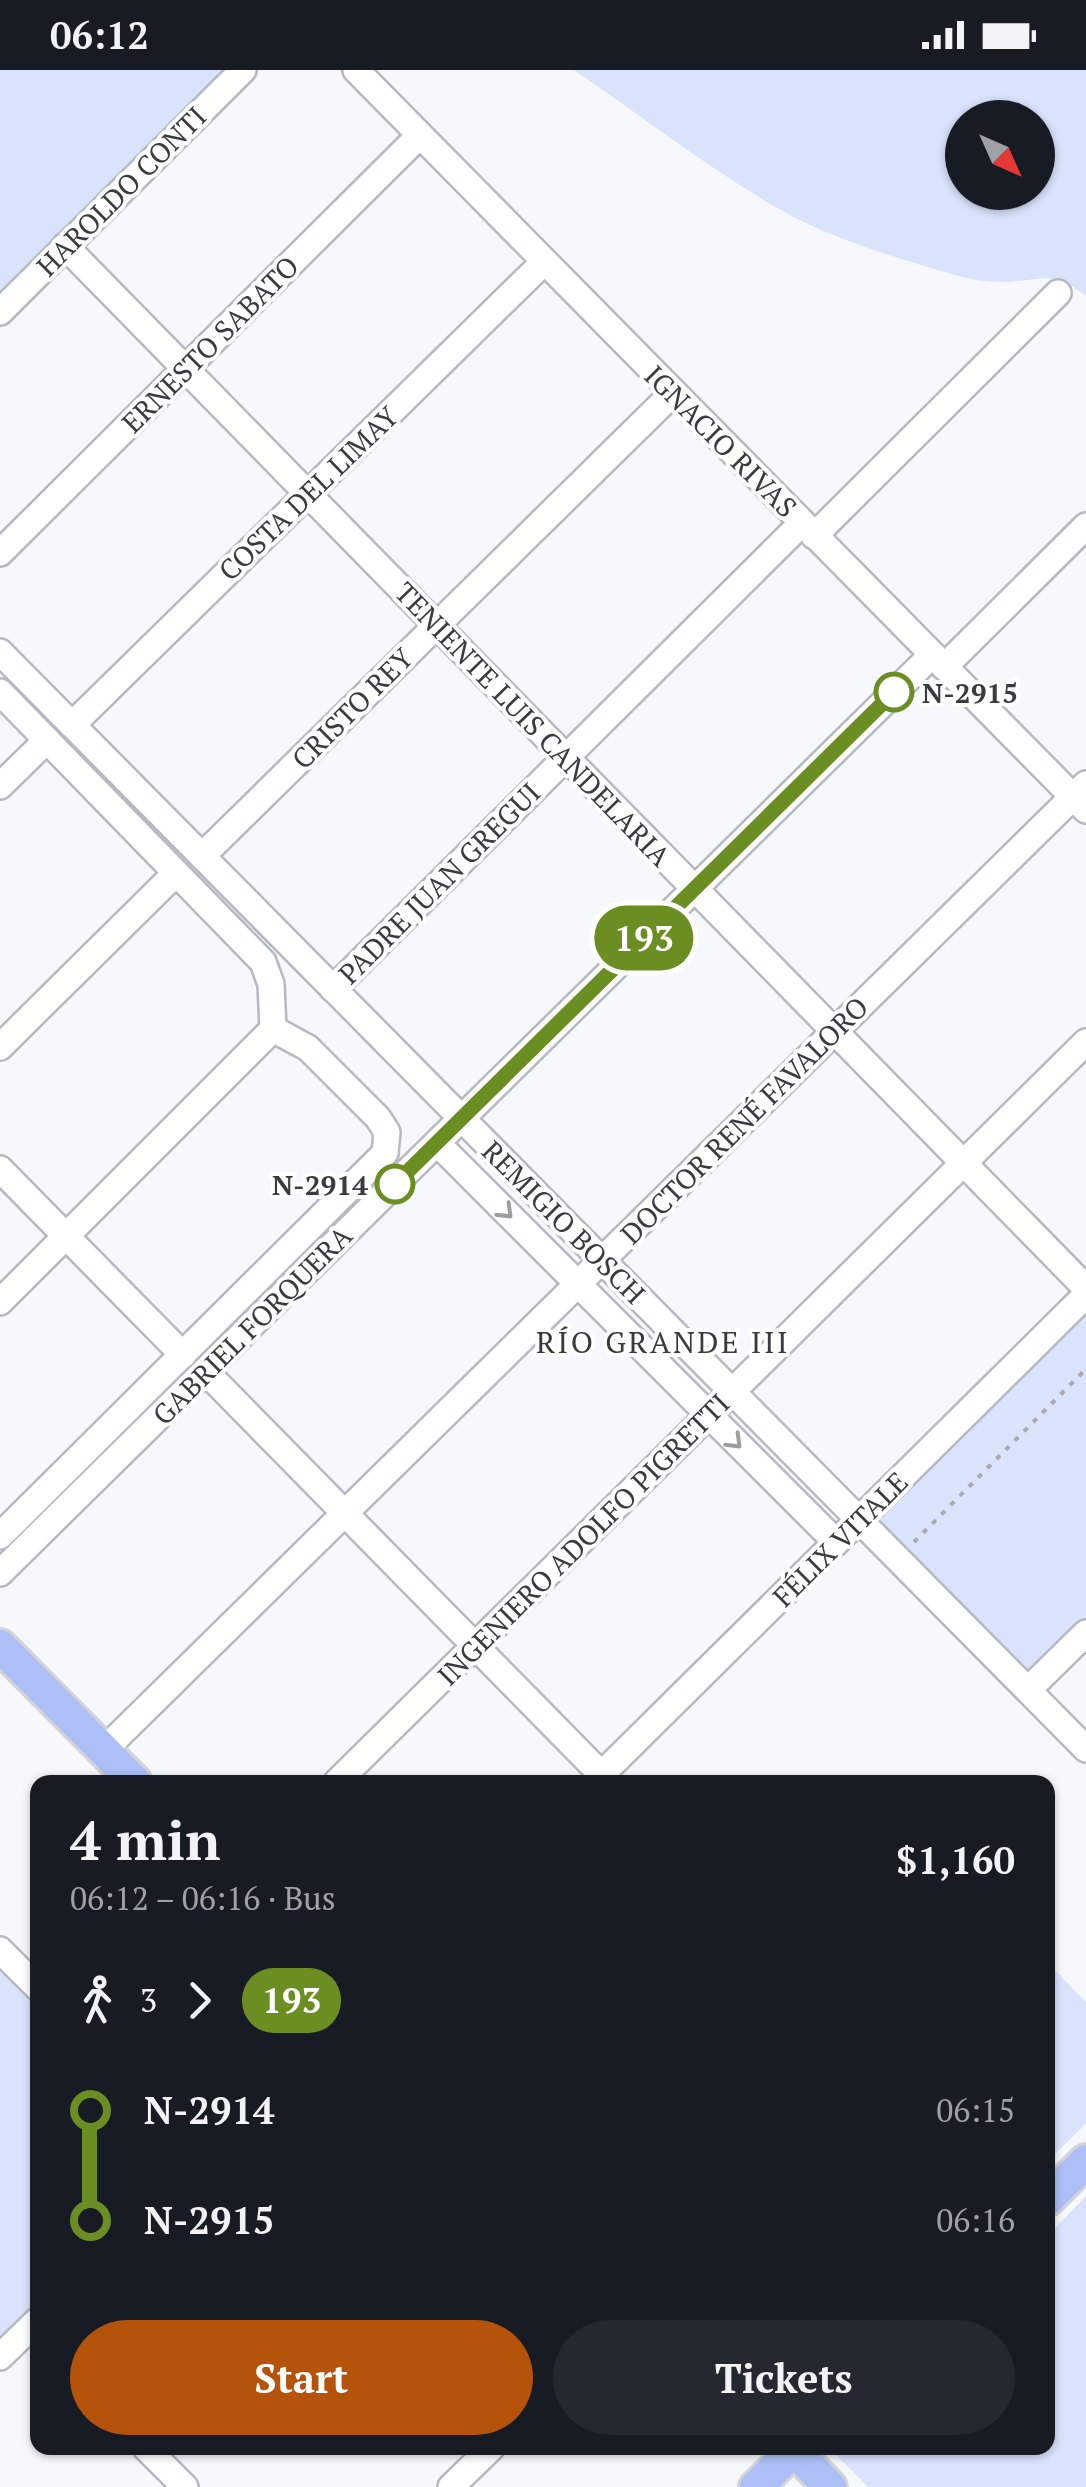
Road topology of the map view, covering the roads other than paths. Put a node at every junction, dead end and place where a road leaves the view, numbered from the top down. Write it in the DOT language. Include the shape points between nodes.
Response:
graph roads {
  1 [pos="243,70"];
  2 [pos="356,70"];
  3 [pos="420,135"];
  4 [pos="65,246"];
  5 [pos="544,262"];
  6 [pos="1058,292"];
  7 [pos="0,312"];
  8 [pos="185,368"];
  9 [pos="673,392"];
  10 [pos="308,494"];
  11 [pos="1086,526"];
  12 [pos="808,529"];
  13 [pos="0,553"];
  14 [pos="436,625"];
  15 [pos="0,652"];
  16 [pos="938,661"];
  17 [pos="0,692"];
  18 [pos="72,725"];
  19 [pos="46,740"];
  20 [pos="566,757"];
  21 [pos="0,786"];
  22 [pos="1082,797"];
  23 [pos="202,856"];
  24 [pos="176,873"];
  25 [pos="694,888"];
  26 [pos="332,989"];
  27 [pos="273,1030"];
  28 [pos="834,1031"];
  29 [pos="1086,1042"];
  30 [pos="0,1047"];
  31 [pos="461,1119"];
  32 [pos="437,1143"];
  33 [pos="964,1163"];
  34 [pos="0,1170"];
  35 [pos="66,1236"];
  36 [pos="602,1260"];
  37 [pos="578,1284"];
  38 [pos="1086,1291"];
  39 [pos="0,1302"];
  40 [pos="183,1355"];
  41 [pos="205,1372"];
  42 [pos="733,1391"];
  43 [pos="709,1415"];
  44 [pos="344,1514"];
  45 [pos="860,1518"];
  46 [pos="0,1536"];
  47 [pos="836,1542"];
  48 [pos="0,1573"];
  49 [pos="1086,1633"];
  50 [pos="0,1646"];
  51 [pos="475,1646"];
  52 [pos="1028,1690"];
  53 [pos="1086,1750"];
  54 [pos="103,1751"];
  55 [pos="127,1775"];
  56 [pos="344,1775"];
  57 [pos="594,1775"];
  58 [pos="602,1775"];
  59 [pos="0,1950"];
  60 [pos="30,1980"];
  61 [pos="1086,2160"];
  62 [pos="1055,2191"];
  63 [pos="30,2331"];
  64 [pos="0,2357"];
  65 [pos="153,2455"];
  66 [pos="484,2455"];
  67 [pos="787,2455"];
  68 [pos="800,2455"];
  69 [pos="186,2487"];
  70 [pos="451,2487"];
  71 [pos="756,2487"];
  72 [pos="830,2487"];
  1 -- 4 [label="street, HAROLDO CONTI"];
  2 -- 3 [label="street, IGNACIO RIVAS"];
  3 -- 5 [label="street, IGNACIO RIVAS"];
  3 -- 8 [label="street, ERNESTO SABATO"];
  4 -- 7 [label="street, HAROLDO CONTI"];
  4 -- 8 [label="street, TENIENTE LUIS CANDELARIA"];
  5 -- 9 [label="street, IGNACIO RIVAS"];
  5 -- 10 [label="street, COSTA DEL LIMAY"];
  6 -- 12 [label="street, PADRE JUAN GREGUI"];
  8 -- 10 [label="street, TENIENTE LUIS CANDELARIA"];
  8 -- 13 [label="street, ERNESTO SABATO"];
  9 -- 12 [label="street, IGNACIO RIVAS"];
  9 -- 14 [label="street, CRISTO REY"];
  10 -- 14 [label="street, TENIENTE LUIS CANDELARIA"];
  10 -- 18 [label="street, COSTA DEL LIMAY"];
  11 -- 16 [label="street, GABRIEL FORQUERA"];
  12 -- 16 [label="street, IGNACIO RIVAS"];
  12 -- 20 [label="street, PADRE JUAN GREGUI"];
  14 -- 20 [label="street, TENIENTE LUIS CANDELARIA"];
  14 -- 23 [label="street, CRISTO REY"];
  15 -- 18 [label="street, REMIGIO BOSCH"];
  16 -- 22 [label="street, IGNACIO RIVAS"];
  16 -- 25 [label="street, GABRIEL FORQUERA"];
  17 -- 19 [label="street"];
  18 -- 23 [label="street, REMIGIO BOSCH"];
  19 -- 21 [label="street"];
  19 -- 24 [label="street"];
  20 -- 25 [label="street, TENIENTE LUIS CANDELARIA"];
  20 -- 26 [label="street, PADRE JUAN GREGUI"];
  22 -- 28 [label="street, DOCTOR RENÉ FAVALORO"];
  23 -- 26 [label="street, REMIGIO BOSCH"];
  24 -- 27 [label="street" via="267,969"];
  24 -- 30 [label="street"];
  25 -- 28 [label="street, TENIENTE LUIS CANDELARIA"];
  25 -- 31 [label="street, GABRIEL FORQUERA"];
  26 -- 31 [label="street, REMIGIO BOSCH"];
  27 -- 35 [label="street"];
  27 -- 40 [label="street, GABRIEL FORQUERA" via="308,1048 378,1118 388,1139 385,1153"];
  28 -- 33 [label="street, TENIENTE LUIS CANDELARIA"];
  28 -- 36 [label="street, DOCTOR RENÉ FAVALORO"];
  29 -- 33 [label="street, INGENIERO ADOLFO PIGRETTI"];
  31 -- 32 [label="street, GABRIEL FORQUERA"];
  31 -- 36 [label="street, REMIGIO BOSCH"];
  32 -- 37 [label="street, REMIGIO BOSCH, one-way"];
  32 -- 41 [label="street, GABRIEL FORQUERA"];
  33 -- 38 [label="street, TENIENTE LUIS CANDELARIA"];
  33 -- 42 [label="street, INGENIERO ADOLFO PIGRETTI"];
  34 -- 35 [label="street"];
  35 -- 39 [label="street"];
  35 -- 40 [label="street"];
  36 -- 37 [label="street, DOCTOR RENÉ FAVALORO"];
  36 -- 42 [label="street, REMIGIO BOSCH"];
  37 -- 43 [label="street, REMIGIO BOSCH"];
  37 -- 44 [label="street, DOCTOR RENÉ FAVALORO"];
  38 -- 45 [label="street, FÉLIX VITALE"];
  40 -- 46 [label="street, GABRIEL FORQUERA"];
  41 -- 44 [label="street"];
  41 -- 48 [label="street, GABRIEL FORQUERA"];
  42 -- 43 [label="street, INGENIERO ADOLFO PIGRETTI"];
  42 -- 45 [label="street, REMIGIO BOSCH"];
  43 -- 47 [label="street, REMIGIO BOSCH, one-way"];
  43 -- 51 [label="street, INGENIERO ADOLFO PIGRETTI"];
  44 -- 51 [label="street"];
  44 -- 54 [label="street, DOCTOR RENÉ FAVALORO"];
  45 -- 47 [label="street, FÉLIX VITALE"];
  45 -- 52 [label="street, REMIGIO BOSCH"];
  47 -- 58 [label="street, FÉLIX VITALE"];
  49 -- 52 [label="street"];
  50 -- 54 [label="main road"];
  51 -- 56 [label="street, INGENIERO ADOLFO PIGRETTI"];
  51 -- 57 [label="street"];
  52 -- 53 [label="street, REMIGIO BOSCH"];
  54 -- 55 [label="main road"];
  59 -- 60 [label="street"];
  61 -- 62 [label="main road"];
  63 -- 64 [label="street"];
  65 -- 69 [label="street"];
  66 -- 70 [label="street"];
  67 -- 71 [label="main road"];
  68 -- 72 [label="main road"];
}
